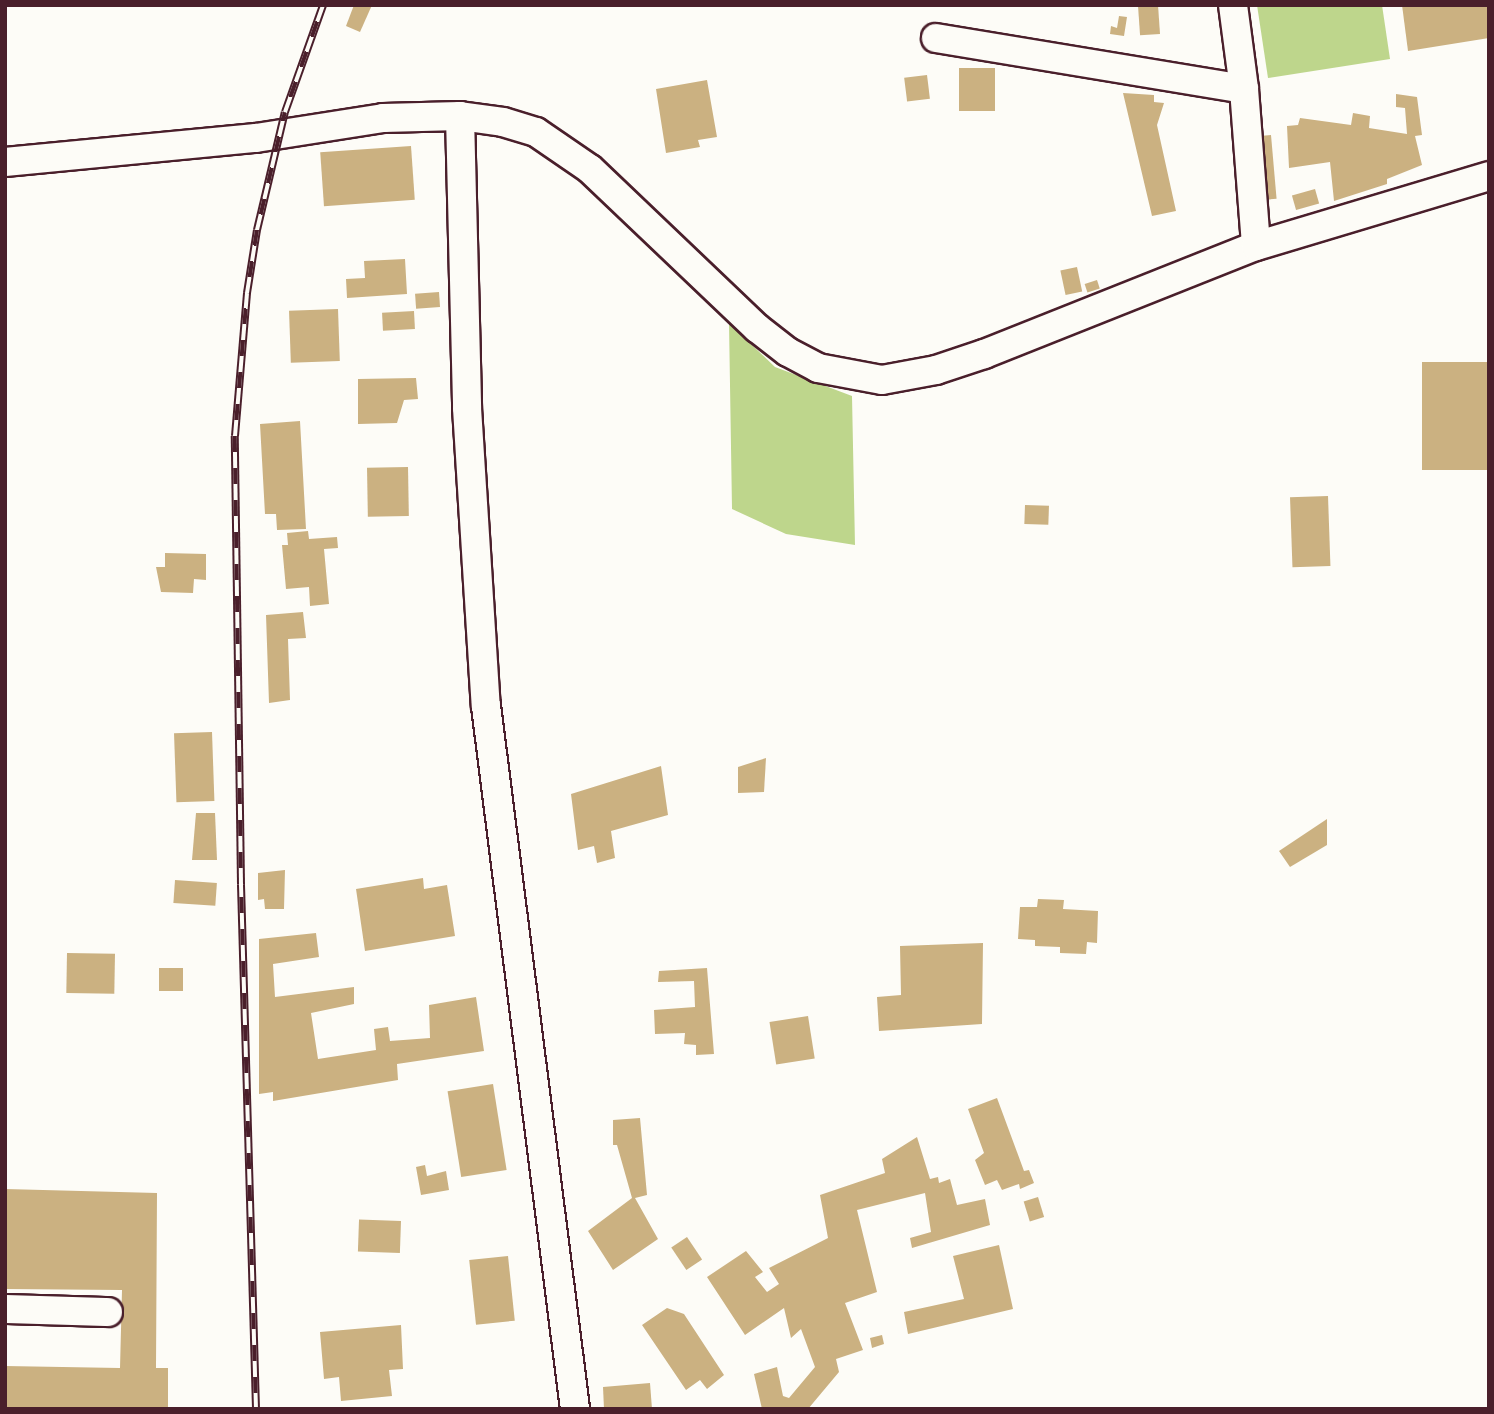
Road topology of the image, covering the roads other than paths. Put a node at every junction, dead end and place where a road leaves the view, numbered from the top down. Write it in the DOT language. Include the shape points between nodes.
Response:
graph roads {
  1 [pos="1233,5"];
  2 [pos="936,38"];
  3 [pos="1244,89"];
  4 [pos="460,116"];
  5 [pos="5,162"];
  6 [pos="1489,176"];
  7 [pos="1256,246"];
  8 [pos="5,1309"];
  9 [pos="108,1312"];
  10 [pos="575,1409"];
  1 -- 3 [label="street"];
  2 -- 3 [label="street"];
  3 -- 7 [label="street"];
  4 -- 5 [label="street" via="383,118 256,138"];
  4 -- 7 [label="street" via="503,122 561,147 627,200 757,328 788,352 846,376 882,380 936,370"];
  4 -- 10 [label="street" via="467,408 486,706"];
  6 -- 7 [label="street"];
  8 -- 9 [label="street"];
}
